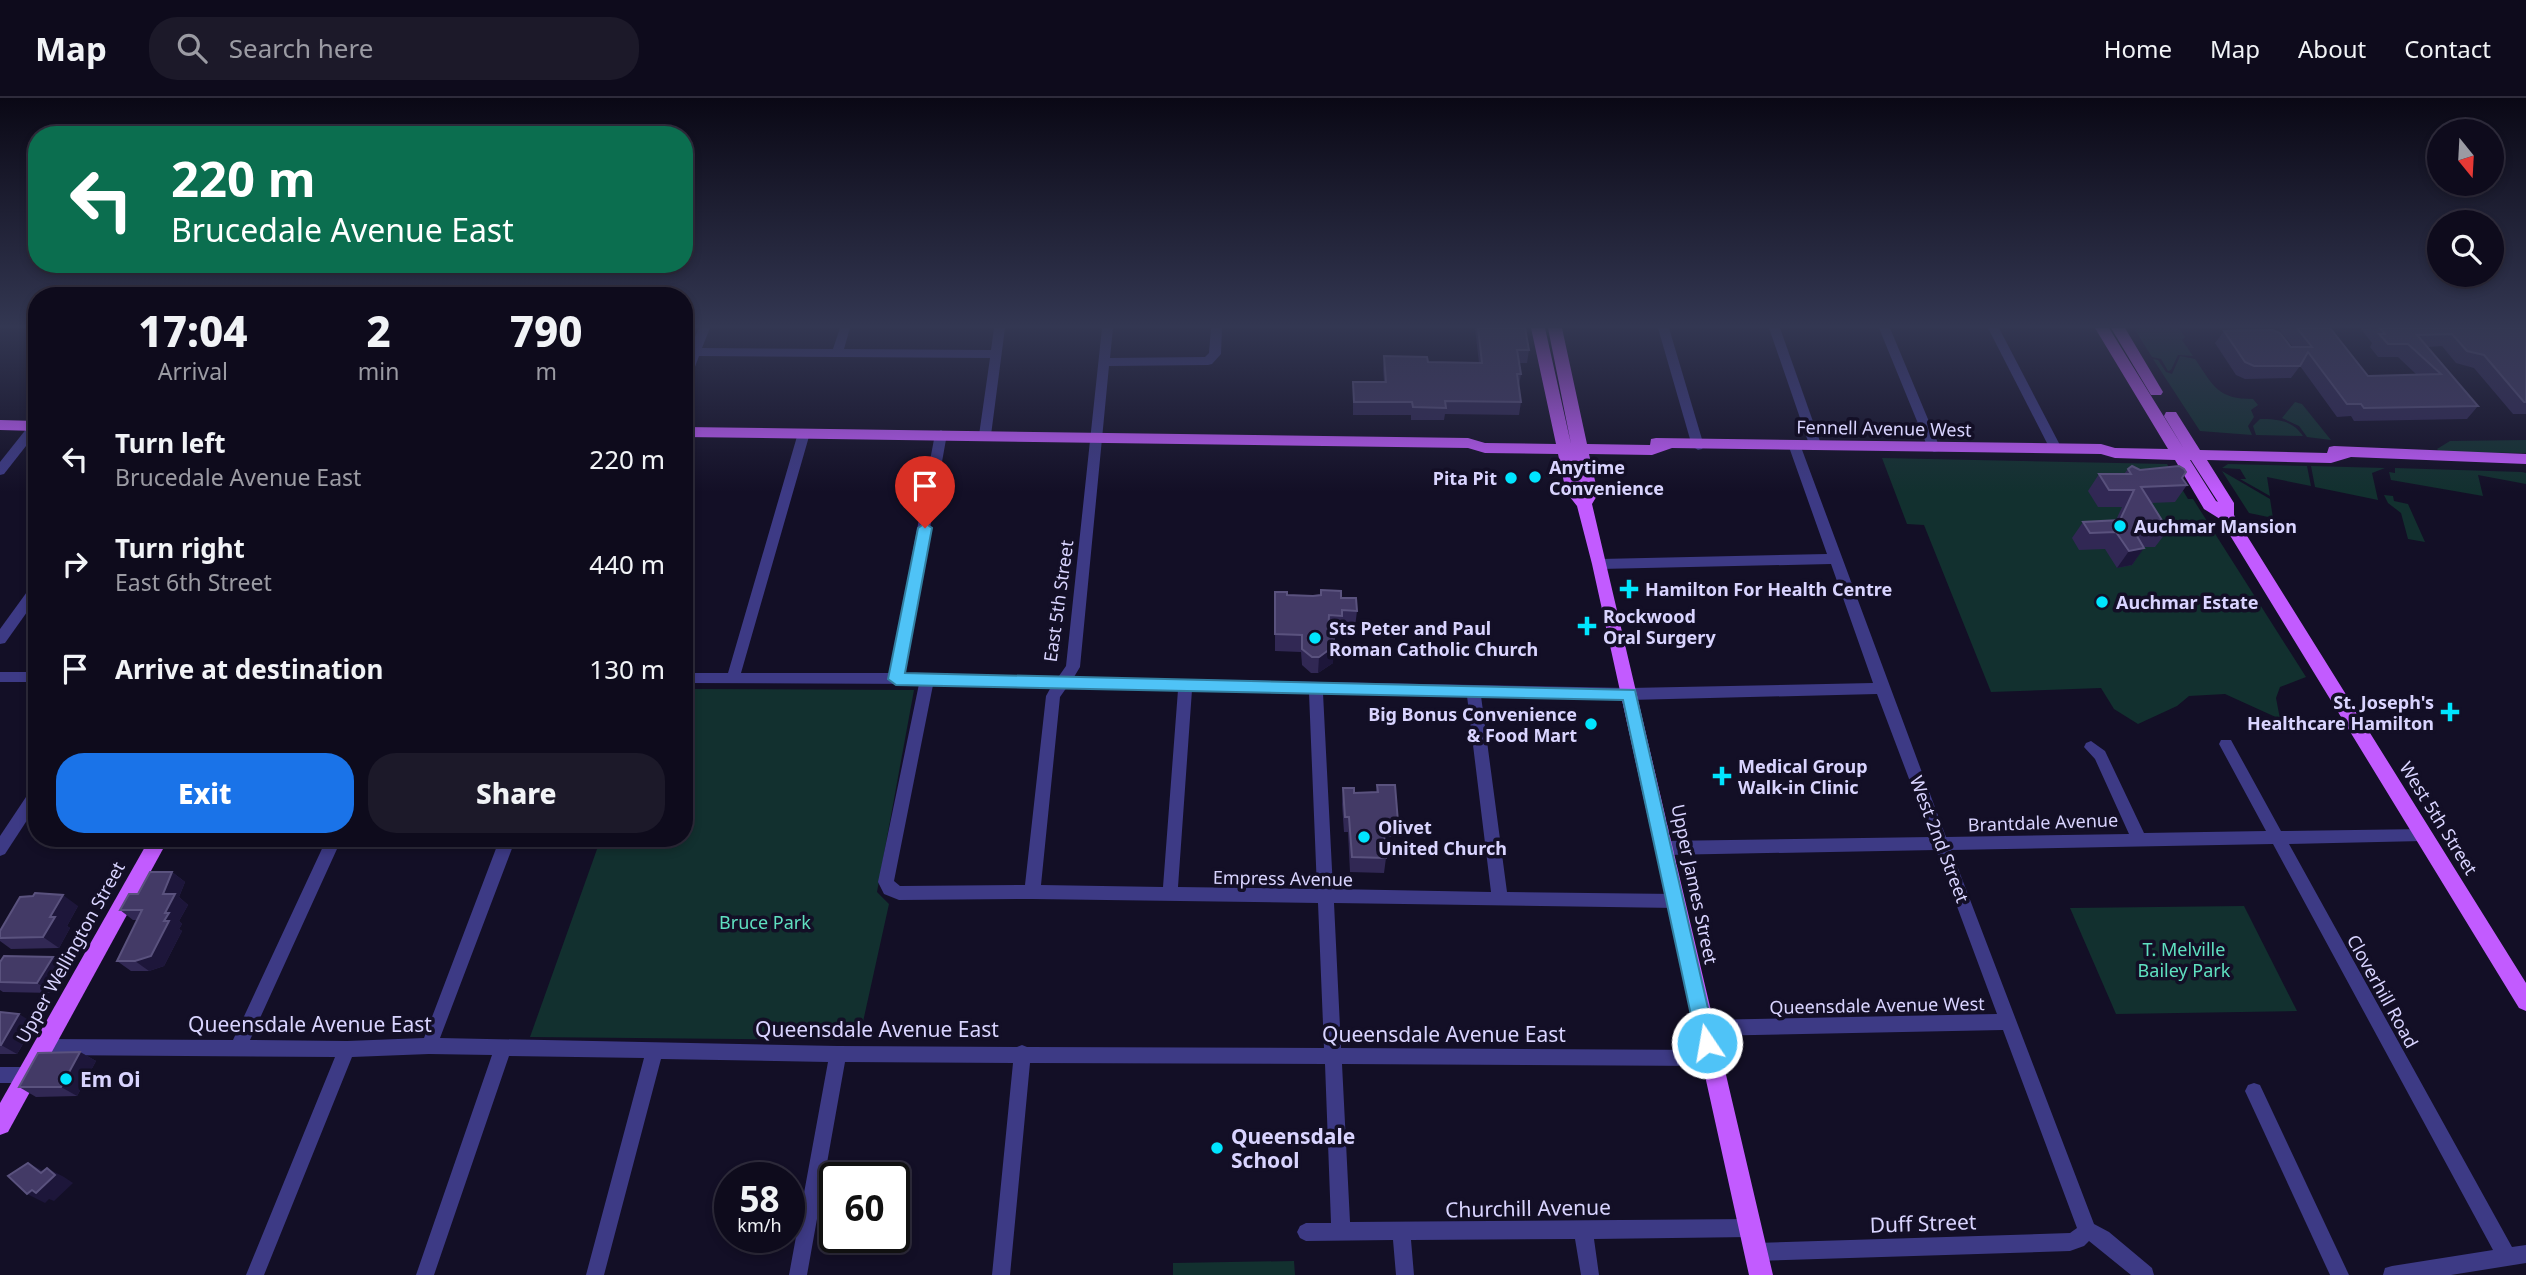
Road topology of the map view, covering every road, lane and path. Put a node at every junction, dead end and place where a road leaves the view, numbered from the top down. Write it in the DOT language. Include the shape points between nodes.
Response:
graph roads {
  1 [pos="992,383"];
  2 [pos="1101,383"];
  3 [pos="1553,383"];
  4 [pos="1562,383"];
  5 [pos="1679,383"];
  6 [pos="1793,383"];
  7 [pos="1907,383"];
  8 [pos="2022,383"];
  9 [pos="2139,383"];
  10 [pos="2148,383"];
  11 [pos="0,425"];
  12 [pos="28,426"];
  13 [pos="693,432"];
  14 [pos="804,433"];
  15 [pos="941,434"];
  16 [pos="985,435"];
  17 [pos="28,436"];
  18 [pos="1097,436"];
  19 [pos="1570,444"];
  20 [pos="1698,446"];
  21 [pos="1794,447"];
  22 [pos="1816,447"];
  23 [pos="1934,448"];
  24 [pos="2056,449"];
  25 [pos="2184,449"];
  26 [pos="2526,459"];
  27 [pos="0,471"];
  28 [pos="1835,559"];
  29 [pos="1600,564"];
  30 [pos="28,600"];
  31 [pos="0,639"];
  32 [pos="0,677"];
  33 [pos="28,677"];
  34 [pos="693,678"];
  35 [pos="733,678"];
  36 [pos="896,679"];
  37 [pos="927,679"];
  38 [pos="1062,681"];
  39 [pos="1185,684"];
  40 [pos="1316,687"];
  41 [pos="1882,688"];
  42 [pos="1473,691"];
  43 [pos="1629,694"];
  44 [pos="2226,744"];
  45 [pos="2091,747"];
  46 [pos="28,806"];
  47 [pos="2423,835"];
  48 [pos="2277,837"];
  49 [pos="2138,838"];
  50 [pos="1941,842"];
  51 [pos="155,847"];
  52 [pos="331,847"];
  53 [pos="505,847"];
  54 [pos="1664,848"];
  55 [pos="0,849"];
  56 [pos="1032,892"];
  57 [pos="1170,895"];
  58 [pos="1324,898"];
  59 [pos="1500,900"];
  60 [pos="1676,901"];
  61 [pos="2526,1001"];
  62 [pos="2009,1022"];
  63 [pos="1703,1028"];
  64 [pos="429,1046"];
  65 [pos="43,1047"];
  66 [pos="238,1047"];
  67 [pos="503,1048"];
  68 [pos="347,1049"];
  69 [pos="656,1050"];
  70 [pos="1022,1053"];
  71 [pos="838,1054"];
  72 [pos="1334,1056"];
  73 [pos="1710,1058"];
  74 [pos="0,1075"];
  75 [pos="27,1075"];
  76 [pos="2254,1091"];
  77 [pos="0,1124"];
  78 [pos="1751,1228"];
  79 [pos="1583,1230"];
  80 [pos="2087,1230"];
  81 [pos="1341,1232"];
  82 [pos="1401,1232"];
  83 [pos="1306,1233"];
  84 [pos="1755,1252"];
  85 [pos="2517,1256"];
  86 [pos="255,1275"];
  87 [pos="425,1275"];
  88 [pos="595,1275"];
  89 [pos="798,1275"];
  90 [pos="1001,1275"];
  91 [pos="1405,1275"];
  92 [pos="1590,1275"];
  93 [pos="1761,1275"];
  94 [pos="2145,1275"];
  95 [pos="2340,1275"];
  96 [pos="2392,1275"];
  1 -- 16 [label="street"];
  2 -- 18 [label="street, East 5th Street"];
  3 -- 19 [label="main road, Upper James Street"];
  4 -- 19 [label="main road, Upper James Street"];
  5 -- 20 [label="street"];
  6 -- 22 [label="street"];
  7 -- 23 [label="street"];
  8 -- 24 [label="street"];
  9 -- 25 [label="main road, West 5th Street"];
  10 -- 25 [label="main road, West 5th Street"];
  11 -- 12 [label="main road"];
  13 -- 14 [label="main road, Fennell Avenue West"];
  14 -- 15 [label="main road, Fennell Avenue West"];
  14 -- 35 [label="street"];
  15 -- 16 [label="main road, Fennell Avenue West"];
  15 -- 36 [label="street"];
  16 -- 18 [label="main road, Fennell Avenue West"];
  17 -- 27 [label="street"];
  18 -- 19 [label="main road, Fennell Avenue West" via="1468,443 1485,447"];
  18 -- 38 [label="street, East 5th Street" via="1073,667"];
  19 -- 20 [label="main road, Fennell Avenue West" via="1652,450"];
  19 -- 29 [label="main road, Upper James Street" via="1574,492 1584,504"];
  20 -- 21 [label="main road, Fennell Avenue West"];
  21 -- 22 [label="main road, Fennell Avenue West"];
  21 -- 28 [label="street, West 2nd Street"];
  22 -- 23 [label="main road, Fennell Avenue West"];
  23 -- 24 [label="main road, Fennell Avenue West"];
  24 -- 25 [label="main road, Fennell Avenue West" via="2115,453"];
  25 -- 26 [label="main road, Fennell Avenue West" via="2331,458 2345,454"];
  25 -- 47 [label="main road, West 5th Street" via="2210,505 2226,515"];
  28 -- 29 [label="street"];
  28 -- 41 [label="street, West 2nd Street"];
  29 -- 43 [label="main road, Upper James Street"];
  30 -- 31 [label="street"];
  32 -- 33 [label="street"];
  34 -- 35 [label="street"];
  35 -- 36 [label="street"];
  36 -- 37 [label="street"];
  37 -- 38 [label="street"];
  37 -- 56 [label="street, Empress Avenue" via="886,882 899,893"];
  38 -- 39 [label="street"];
  38 -- 56 [label="street, East 5th Street" via="1053,695"];
  39 -- 40 [label="street"];
  39 -- 57 [label="street"];
  40 -- 42 [label="street"];
  40 -- 58 [label="street"];
  41 -- 43 [label="street"];
  41 -- 50 [label="street, West 2nd Street"];
  42 -- 43 [label="street"];
  42 -- 59 [label="street"];
  43 -- 54 [label="main road, Upper James Street"];
  44 -- 48 [label="street, Cloverhill Road"];
  45 -- 49 [label="street" via="2100,755"];
  46 -- 55 [label="street"];
  47 -- 48 [label="street, Brantdale Avenue"];
  47 -- 61 [label="main road, West 5th Street"];
  48 -- 49 [label="street, Brantdale Avenue"];
  48 -- 85 [label="street, Cloverhill Road"];
  49 -- 50 [label="street, Brantdale Avenue"];
  50 -- 54 [label="street, Brantdale Avenue"];
  50 -- 62 [label="street, West 2nd Street"];
  51 -- 65 [label="main road, Upper Wellington Street"];
  52 -- 66 [label="street"];
  53 -- 64 [label="street"];
  54 -- 60 [label="main road, Upper James Street"];
  56 -- 57 [label="street, Empress Avenue"];
  57 -- 58 [label="street, Empress Avenue"];
  58 -- 59 [label="street, Empress Avenue"];
  58 -- 72 [label="street"];
  59 -- 60 [label="street, Empress Avenue"];
  60 -- 63 [label="main road, Upper James Street"];
  62 -- 63 [label="street, Queensdale Avenue West"];
  62 -- 80 [label="street, West 2nd Street"];
  63 -- 73 [label="main road, Upper James Street"];
  64 -- 67 [label="street, Queensdale Avenue East"];
  64 -- 68 [label="street, Queensdale Avenue East"];
  65 -- 66 [label="street, Queensdale Avenue East"];
  65 -- 75 [label="main road, Upper Wellington Street"];
  66 -- 68 [label="street, Queensdale Avenue East"];
  67 -- 69 [label="street, Queensdale Avenue East"];
  67 -- 87 [label="street"];
  68 -- 86 [label="street"];
  69 -- 71 [label="street, Queensdale Avenue East"];
  69 -- 88 [label="street"];
  70 -- 71 [label="street, Queensdale Avenue East"];
  70 -- 72 [label="street, Queensdale Avenue East"];
  70 -- 90 [label="street"];
  71 -- 89 [label="street"];
  72 -- 73 [label="street, Queensdale Avenue East"];
  72 -- 81 [label="street"];
  73 -- 78 [label="main road, Upper James Street"];
  74 -- 75 [label="street"];
  75 -- 77 [label="main road, Upper Wellington Street"];
  76 -- 95 [label="street"];
  78 -- 79 [label="street, Churchill Avenue"];
  78 -- 84 [label="main road, Upper James Street"];
  79 -- 82 [label="street, Churchill Avenue"];
  79 -- 92 [label="street"];
  80 -- 84 [label="street, Duff Street" via="2070,1242"];
  80 -- 94 [label="street"];
  81 -- 82 [label="street, Churchill Avenue"];
  81 -- 83 [label="street, Churchill Avenue"];
  82 -- 91 [label="street"];
  84 -- 93 [label="main road, Upper James Street"];
  85 -- 96 [label="street"];
}
